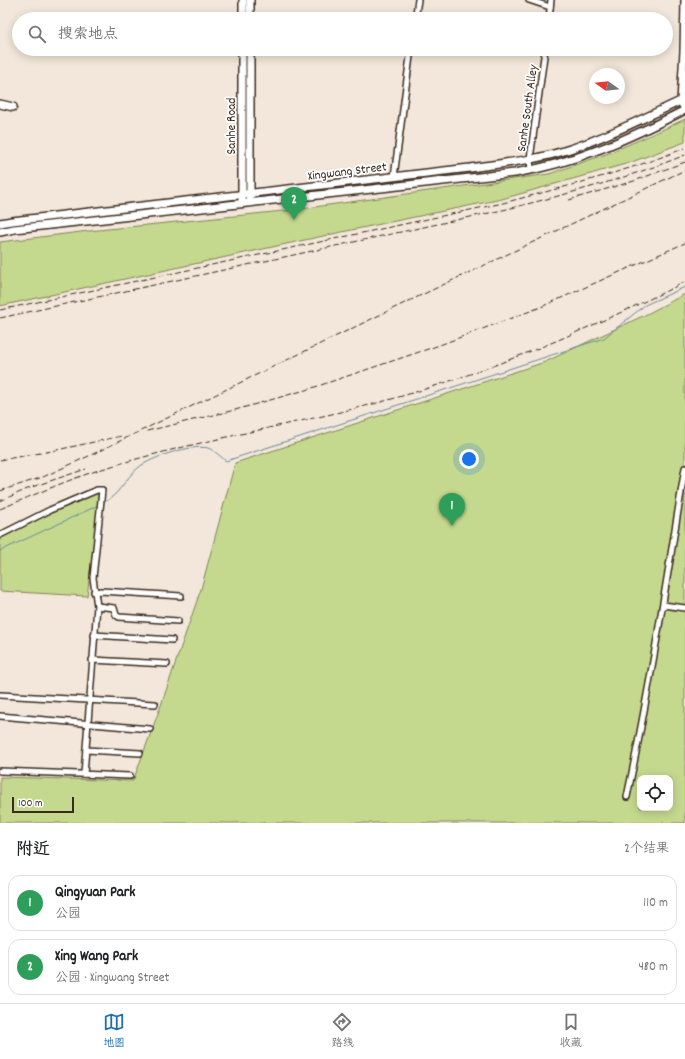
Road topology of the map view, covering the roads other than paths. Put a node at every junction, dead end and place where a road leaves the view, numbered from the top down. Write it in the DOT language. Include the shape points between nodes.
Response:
graph roads {
  1 [pos="243,0"];
  2 [pos="250,0"];
  3 [pos="418,0"];
  4 [pos="529,0"];
  5 [pos="551,0"];
  6 [pos="685,0"];
  7 [pos="550,8"];
  8 [pos="243,12"];
  9 [pos="250,12"];
  10 [pos="416,12"];
  11 [pos="550,12"];
  12 [pos="242,56"];
  13 [pos="250,56"];
  14 [pos="410,56"];
  15 [pos="544,56"];
  16 [pos="683,100"];
  17 [pos="0,104"];
  18 [pos="13,107"];
  19 [pos="685,110"];
  20 [pos="530,159"];
  21 [pos="531,170"];
  22 [pos="394,176"];
  23 [pos="250,193"];
  24 [pos="242,194"];
  25 [pos="250,202"];
  26 [pos="242,204"];
  27 [pos="0,224"];
  28 [pos="0,232"];
  29 [pos="685,468"];
  30 [pos="0,534"];
  31 [pos="94,592"];
  32 [pos="182,596"];
  33 [pos="663,604"];
  34 [pos="97,606"];
  35 [pos="685,608"];
  36 [pos="178,621"];
  37 [pos="94,635"];
  38 [pos="172,640"];
  39 [pos="92,660"];
  40 [pos="167,664"];
  41 [pos="0,695"];
  42 [pos="90,699"];
  43 [pos="154,704"];
  44 [pos="0,716"];
  45 [pos="88,724"];
  46 [pos="150,729"];
  47 [pos="86,750"];
  48 [pos="140,753"];
  49 [pos="0,771"];
  50 [pos="84,774"];
  51 [pos="130,776"];
  52 [pos="627,797"];
  1 -- 8 [label="main road"];
  2 -- 9 [label="main road"];
  3 -- 10 [label="street"];
  4 -- 7 [label="street"];
  5 -- 7 [label="street"];
  6 -- 16 [label="main road"];
  7 -- 11 [label="street"];
  12 -- 24 [label="main road, Sanhe Road"];
  13 -- 23 [label="main road, Sanhe Road"];
  14 -- 22 [label="street"];
  15 -- 20 [label="street, Sanhe South Alley"];
  16 -- 19 [label="main road"];
  16 -- 20 [label="main road, Xingwang Street" via="639,122 570,149"];
  17 -- 18 [label="main road"];
  19 -- 21 [label="main road, Xingwang Street" via="598,151"];
  20 -- 21 [label="street, Sanhe South Alley"];
  20 -- 22 [label="main road, Xingwang Street"];
  21 -- 25 [label="main road, Xingwang Street"];
  22 -- 23 [label="main road, Xingwang Street"];
  23 -- 24 [label="main road, Xingwang Street"];
  23 -- 25 [label="main road, Sanhe Road"];
  24 -- 26 [label="main road, Sanhe Road"];
  24 -- 27 [label="main road, Xingwang Street"];
  25 -- 26 [label="main road, Xingwang Street"];
  26 -- 28 [label="main road, Xingwang Street"];
  29 -- 33 [label="street"];
  30 -- 31 [label="street" via="101,489"];
  31 -- 32 [label="street"];
  31 -- 34 [label="street"];
  33 -- 35 [label="street"];
  33 -- 52 [label="street"];
  34 -- 36 [label="street" via="114,608 116,616 119,617"];
  34 -- 37 [label="street"];
  37 -- 38 [label="street"];
  37 -- 39 [label="street"];
  39 -- 40 [label="street"];
  39 -- 42 [label="street"];
  41 -- 42 [label="street"];
  42 -- 43 [label="street"];
  42 -- 45 [label="street"];
  44 -- 45 [label="street"];
  45 -- 46 [label="street"];
  45 -- 47 [label="street"];
  47 -- 48 [label="street"];
  47 -- 50 [label="street"];
  49 -- 50 [label="street"];
  50 -- 51 [label="street"];
}
